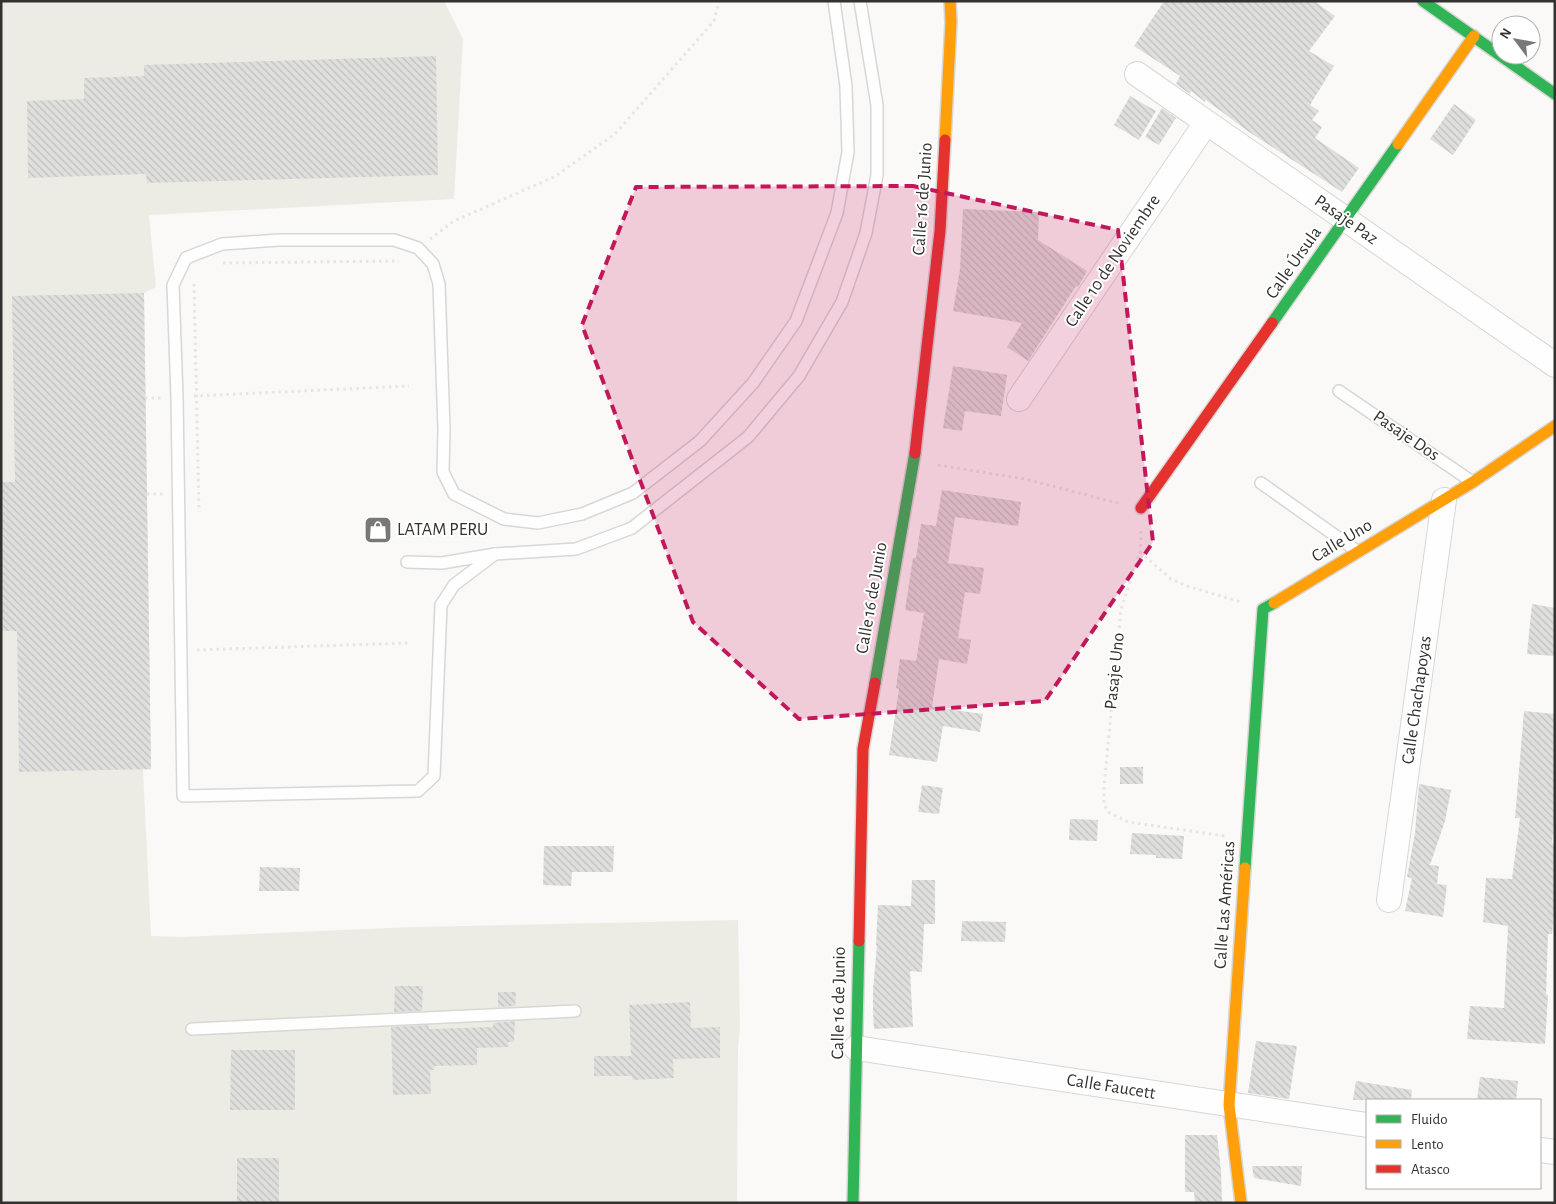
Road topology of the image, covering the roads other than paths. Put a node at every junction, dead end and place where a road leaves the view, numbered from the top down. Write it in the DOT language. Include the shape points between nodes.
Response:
graph roads {
  1 [pos="834,1"];
  2 [pos="860,1"];
  3 [pos="950,1"];
  4 [pos="1423,1"];
  5 [pos="1474,36"];
  6 [pos="1137,74"];
  7 [pos="1555,94"];
  8 [pos="1206,123"];
  9 [pos="1346,220"];
  10 [pos="1555,365"];
  11 [pos="1339,391"];
  12 [pos="1019,399"];
  13 [pos="1555,426"];
  14 [pos="1473,482"];
  15 [pos="1261,483"];
  16 [pos="1444,500"];
  17 [pos="1141,508"];
  18 [pos="1358,552"];
  19 [pos="495,554"];
  20 [pos="407,562"];
  21 [pos="1263,609"];
  22 [pos="1389,900"];
  23 [pos="575,1011"];
  24 [pos="192,1029"];
  25 [pos="856,1048"];
  26 [pos="1229,1105"];
  27 [pos="1366,1125"];
  28 [pos="1541,1150"];
  29 [pos="1555,1152"];
  30 [pos="853,1203"];
  31 [pos="1241,1203"];
  1 -- 19 [label="lane" via="846,86 848,152 837,213 796,321 753,384 700,441 633,493 582,514 538,523 504,519 454,494 443,472 439,284 433,264 418,248 394,240 279,240 222,244 186,258 173,285 183,796 418,791 434,776 441,605 454,585"];
  2 -- 19 [label="lane" via="877,105 877,175 866,233 842,302 799,376 748,437 632,528 576,549"];
  3 -- 25 [label="street, Calle 16 de Junio" via="940,231 914,461 863,749"];
  4 -- 5 [label="street"];
  5 -- 7 [label="street"];
  5 -- 9 [label="street, Calle Úrsula"];
  6 -- 8 [label="street, Pasaje Paz"];
  8 -- 9 [label="street, Pasaje Paz"];
  8 -- 12 [label="street, Calle 10 de Noviembre"];
  9 -- 10 [label="street, Pasaje Paz"];
  9 -- 17 [label="street, Calle Úrsula"];
  11 -- 14 [label="lane, Pasaje Dos"];
  13 -- 14 [label="street, Calle Uno"];
  14 -- 16 [label="street, Calle Uno"];
  15 -- 18 [label="lane"];
  16 -- 18 [label="street, Calle Uno"];
  16 -- 22 [label="street, Calle Chachapoyas"];
  18 -- 21 [label="street, Calle Uno"];
  19 -- 20 [label="lane" via="442,563"];
  21 -- 26 [label="street, Calle Las Américas"];
  23 -- 24 [label="lane"];
  25 -- 26 [label="street, Calle Faucett"];
  25 -- 30 [label="street, Calle 16 de Junio"];
  26 -- 27 [label="street, Calle Faucett"];
  26 -- 31 [label="street, Calle Las Américas"];
  28 -- 29 [label="street"];
}
